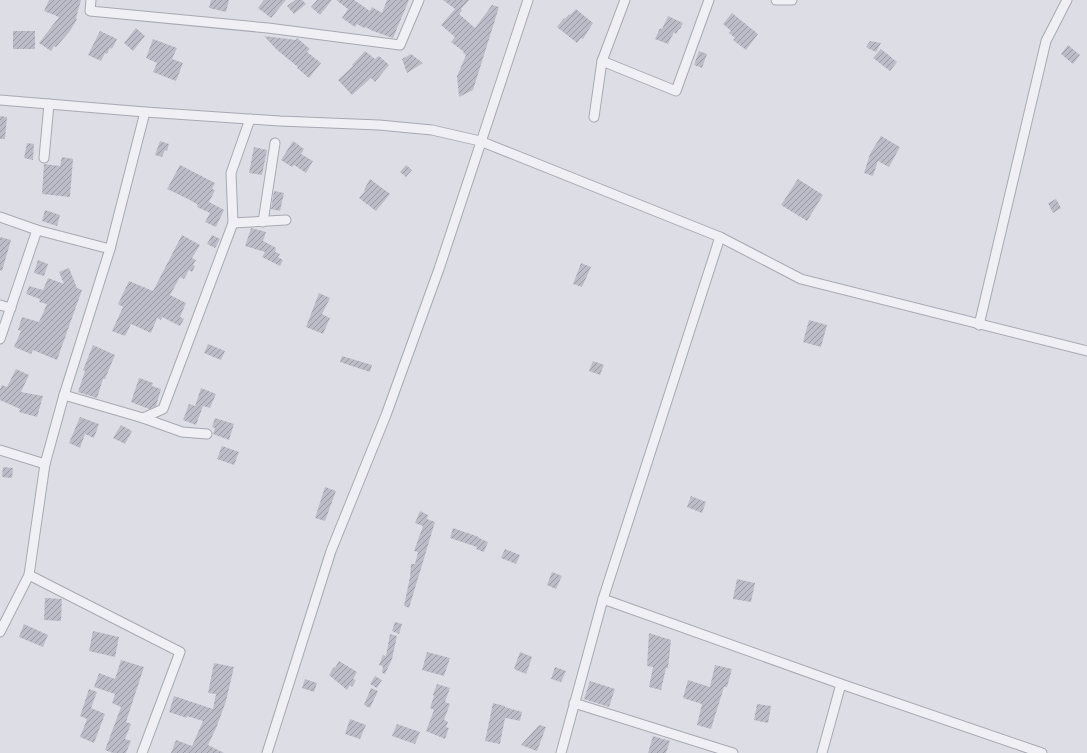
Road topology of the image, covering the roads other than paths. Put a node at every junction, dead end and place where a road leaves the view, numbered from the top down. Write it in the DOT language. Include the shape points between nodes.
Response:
graph roads {
  1 [pos="91,0"];
  2 [pos="419,0"];
  3 [pos="528,0"];
  4 [pos="625,0"];
  5 [pos="710,0"];
  6 [pos="776,0"];
  7 [pos="792,0"];
  8 [pos="1067,0"];
  9 [pos="602,60"];
  10 [pos="0,100"];
  11 [pos="49,104"];
  12 [pos="145,112"];
  13 [pos="594,117"];
  14 [pos="250,119"];
  15 [pos="480,142"];
  16 [pos="275,143"];
  17 [pos="44,158"];
  18 [pos="0,217"];
  19 [pos="286,220"];
  20 [pos="263,222"];
  21 [pos="233,223"];
  22 [pos="37,230"];
  23 [pos="720,237"];
  24 [pos="110,249"];
  25 [pos="0,305"];
  26 [pos="11,308"];
  27 [pos="979,324"];
  28 [pos="0,339"];
  29 [pos="1087,351"];
  30 [pos="64,395"];
  31 [pos="143,418"];
  32 [pos="207,434"];
  33 [pos="0,450"];
  34 [pos="44,464"];
  35 [pos="29,575"];
  36 [pos="603,599"];
  37 [pos="0,632"];
  38 [pos="841,684"];
  39 [pos="574,703"];
  40 [pos="142,753"];
  41 [pos="267,753"];
  42 [pos="560,753"];
  43 [pos="733,753"];
  44 [pos="822,753"];
  45 [pos="1042,753"];
  1 -- 2 [label="street" via="90,11 268,28 400,45"];
  3 -- 15 [label="street"];
  4 -- 9 [label="street"];
  5 -- 9 [label="street" via="676,91"];
  6 -- 7 [label="street"];
  8 -- 27 [label="street" via="1046,41"];
  9 -- 13 [label="street"];
  10 -- 11 [label="street"];
  11 -- 12 [label="street"];
  11 -- 17 [label="street"];
  12 -- 14 [label="street"];
  12 -- 24 [label="street"];
  14 -- 15 [label="street" via="432,130"];
  14 -- 21 [label="street" via="231,173"];
  15 -- 23 [label="street"];
  15 -- 41 [label="street" via="439,269 389,408 331,551"];
  16 -- 20 [label="street"];
  18 -- 22 [label="street"];
  19 -- 20 [label="street"];
  20 -- 21 [label="street"];
  21 -- 31 [label="street" via="163,409"];
  22 -- 24 [label="street"];
  22 -- 26 [label="street"];
  23 -- 27 [label="street" via="801,279"];
  23 -- 36 [label="street"];
  24 -- 30 [label="street"];
  25 -- 26 [label="street"];
  26 -- 28 [label="street"];
  27 -- 29 [label="street"];
  30 -- 31 [label="street"];
  30 -- 34 [label="street"];
  31 -- 32 [label="street" via="182,432"];
  33 -- 34 [label="street"];
  34 -- 35 [label="street"];
  35 -- 37 [label="street"];
  35 -- 40 [label="street" via="180,652"];
  36 -- 38 [label="street"];
  36 -- 39 [label="street"];
  38 -- 44 [label="street"];
  38 -- 45 [label="street"];
  39 -- 42 [label="street"];
  39 -- 43 [label="street"];
}
